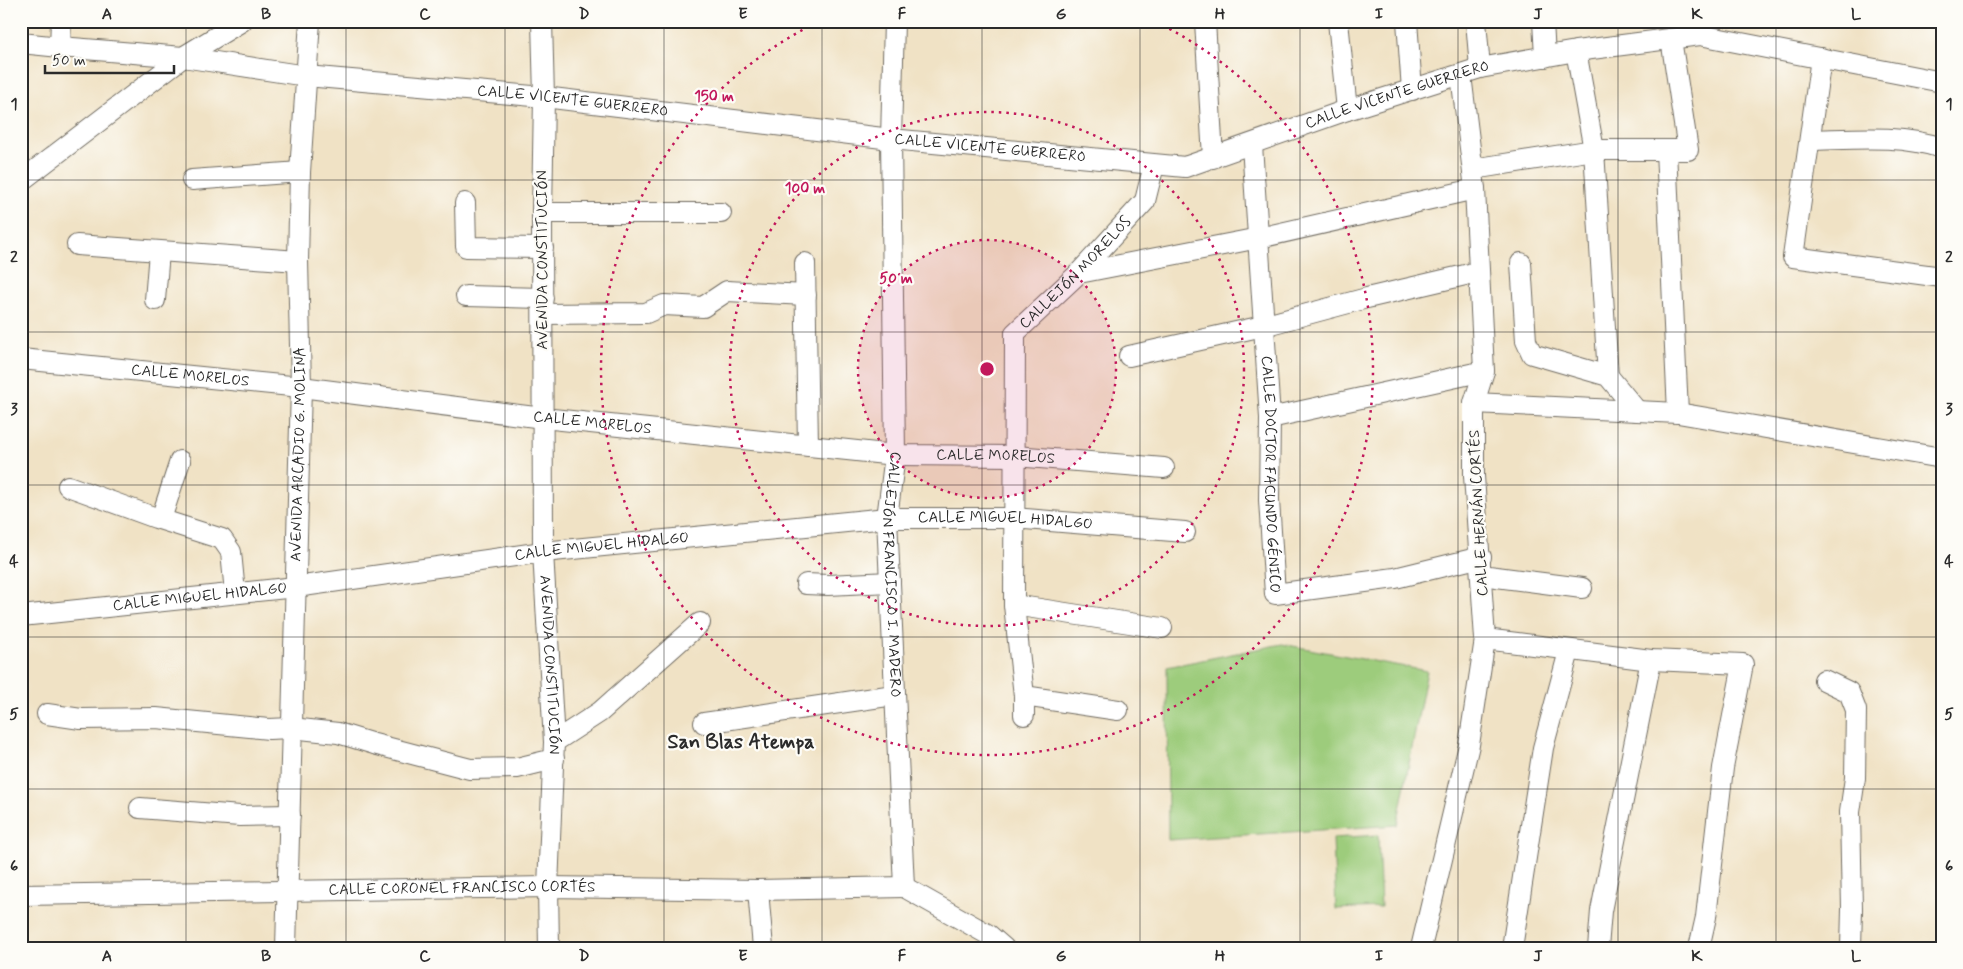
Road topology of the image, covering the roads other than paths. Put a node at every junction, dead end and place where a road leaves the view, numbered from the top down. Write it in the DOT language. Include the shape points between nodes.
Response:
graph roads {
  1 [pos="61,21"];
  2 [pos="242,21"];
  3 [pos="310,21"];
  4 [pos="542,21"];
  5 [pos="894,21"];
  6 [pos="1205,21"];
  7 [pos="1338,21"];
  8 [pos="1407,21"];
  9 [pos="1476,21"];
  10 [pos="1543,21"];
  11 [pos="1671,39"];
  12 [pos="21,43"];
  13 [pos="60,47"];
  14 [pos="1576,51"];
  15 [pos="183,57"];
  16 [pos="1545,57"];
  17 [pos="1821,58"];
  18 [pos="1471,71"];
  19 [pos="306,76"];
  20 [pos="1942,82"];
  21 [pos="1412,90"];
  22 [pos="544,97"];
  23 [pos="1347,110"];
  24 [pos="891,139"];
  25 [pos="1810,140"];
  26 [pos="1252,145"];
  27 [pos="1942,148"];
  28 [pos="1594,150"];
  29 [pos="1666,150"];
  30 [pos="1213,158"];
  31 [pos="1154,165"];
  32 [pos="300,172"];
  33 [pos="1474,179"];
  34 [pos="192,180"];
  35 [pos="21,181"];
  36 [pos="466,203"];
  37 [pos="542,213"];
  38 [pos="721,213"];
  39 [pos="1259,238"];
  40 [pos="77,245"];
  41 [pos="544,248"];
  42 [pos="158,252"];
  43 [pos="298,261"];
  44 [pos="805,263"];
  45 [pos="1521,263"];
  46 [pos="1478,272"];
  47 [pos="1079,273"];
  48 [pos="1942,278"];
  49 [pos="806,295"];
  50 [pos="466,296"];
  51 [pos="155,300"];
  52 [pos="543,306"];
  53 [pos="1263,326"];
  54 [pos="1129,356"];
  55 [pos="21,359"];
  56 [pos="1484,371"];
  57 [pos="1608,376"];
  58 [pos="301,387"];
  59 [pos="1474,403"];
  60 [pos="1637,411"];
  61 [pos="1678,413"];
  62 [pos="543,418"];
  63 [pos="1270,418"];
  64 [pos="808,446"];
  65 [pos="895,455"];
  66 [pos="1015,456"];
  67 [pos="1942,458"];
  68 [pos="180,460"];
  69 [pos="1164,468"];
  70 [pos="68,486"];
  71 [pos="886,518"];
  72 [pos="1013,518"];
  73 [pos="162,519"];
  74 [pos="1185,532"];
  75 [pos="543,552"];
  76 [pos="1481,566"];
  77 [pos="890,582"];
  78 [pos="806,584"];
  79 [pos="296,587"];
  80 [pos="1582,588"];
  81 [pos="235,593"];
  82 [pos="1014,605"];
  83 [pos="21,616"];
  84 [pos="700,623"];
  85 [pos="1162,628"];
  86 [pos="1486,640"];
  87 [pos="1569,651"];
  88 [pos="1651,660"];
  89 [pos="1824,680"];
  90 [pos="894,695"];
  91 [pos="1118,710"];
  92 [pos="47,714"];
  93 [pos="704,723"];
  94 [pos="291,728"];
  95 [pos="554,751"];
  96 [pos="140,808"];
  97 [pos="290,815"];
  98 [pos="548,887"];
  99 [pos="904,887"];
  100 [pos="758,890"];
  101 [pos="289,891"];
  102 [pos="21,895"];
  103 [pos="286,948"];
  104 [pos="548,948"];
  105 [pos="763,948"];
  106 [pos="1004,948"];
  107 [pos="1421,948"];
  108 [pos="1512,948"];
  109 [pos="1598,948"];
  110 [pos="1700,948"];
  111 [pos="1851,948"];
  1 -- 13 [label="street"];
  2 -- 15 [label="street"];
  3 -- 19 [label="street, AVENIDA ARCADIO G. MOLINA"];
  4 -- 22 [label="street, AVENIDA CONSTITUCIÓN"];
  5 -- 24 [label="street, CALLEJÓN FRANCISCO I. MADERO"];
  6 -- 30 [label="street"];
  7 -- 23 [label="street"];
  8 -- 21 [label="street"];
  9 -- 18 [label="street, CALLE HERNÁN CORTÉS"];
  10 -- 16 [label="street"];
  11 -- 14 [label="street, CALLE VICENTE GUERRERO"];
  11 -- 17 [label="street, CALLE VICENTE GUERRERO" via="1700,35"];
  11 -- 29 [label="street" via="1688,150"];
  12 -- 13 [label="street, CALLE VICENTE GUERRERO"];
  13 -- 15 [label="street, CALLE VICENTE GUERRERO"];
  14 -- 16 [label="street, CALLE VICENTE GUERRERO"];
  14 -- 28 [label="street"];
  15 -- 19 [label="street, CALLE VICENTE GUERRERO"];
  15 -- 35 [label="street"];
  16 -- 18 [label="street, CALLE VICENTE GUERRERO"];
  17 -- 20 [label="street, CALLE VICENTE GUERRERO"];
  17 -- 25 [label="street"];
  18 -- 21 [label="street, CALLE VICENTE GUERRERO"];
  18 -- 33 [label="street, CALLE HERNÁN CORTÉS"];
  19 -- 22 [label="street, CALLE VICENTE GUERRERO"];
  19 -- 32 [label="street, AVENIDA ARCADIO G. MOLINA"];
  21 -- 23 [label="street, CALLE VICENTE GUERRERO"];
  22 -- 24 [label="street, CALLE VICENTE GUERRERO"];
  22 -- 37 [label="street, AVENIDA CONSTITUCIÓN"];
  23 -- 26 [label="street, CALLE VICENTE GUERRERO"];
  24 -- 31 [label="street, CALLE VICENTE GUERRERO"];
  24 -- 65 [label="street, CALLEJÓN FRANCISCO I. MADERO"];
  25 -- 27 [label="street" via="1863,138 1925,142"];
  25 -- 48 [label="street" via="1793,257"];
  26 -- 30 [label="street, CALLE VICENTE GUERRERO"];
  26 -- 39 [label="street, CALLE DOCTOR FACUNDO GÉNICO"];
  28 -- 29 [label="street"];
  28 -- 33 [label="street"];
  28 -- 57 [label="street"];
  29 -- 61 [label="street"];
  30 -- 31 [label="street, CALLE VICENTE GUERRERO" via="1185,167"];
  31 -- 47 [label="street, CALLEJÓN MORELOS" via="1145,201"];
  32 -- 34 [label="street"];
  32 -- 43 [label="street, AVENIDA ARCADIO G. MOLINA"];
  33 -- 39 [label="street"];
  33 -- 46 [label="street, CALLE HERNÁN CORTÉS"];
  36 -- 41 [label="street" via="466,247"];
  37 -- 38 [label="street"];
  37 -- 41 [label="street, AVENIDA CONSTITUCIÓN"];
  39 -- 47 [label="street"];
  39 -- 53 [label="street, CALLE DOCTOR FACUNDO GÉNICO"];
  40 -- 42 [label="street"];
  41 -- 52 [label="street, AVENIDA CONSTITUCIÓN"];
  42 -- 43 [label="street"];
  42 -- 51 [label="street"];
  43 -- 58 [label="street, AVENIDA ARCADIO G. MOLINA"];
  44 -- 49 [label="street"];
  45 -- 57 [label="street" via="1526,341 1532,354"];
  46 -- 53 [label="street"];
  46 -- 56 [label="street, CALLE HERNÁN CORTÉS"];
  47 -- 66 [label="street, CALLEJÓN MORELOS" via="1015,333"];
  49 -- 52 [label="street" via="727,292 702,307 664,305 646,313"];
  49 -- 64 [label="street"];
  50 -- 52 [label="street"];
  52 -- 62 [label="street, AVENIDA CONSTITUCIÓN"];
  53 -- 54 [label="street"];
  53 -- 63 [label="street, CALLE DOCTOR FACUNDO GÉNICO"];
  55 -- 58 [label="street, CALLE MORELOS"];
  56 -- 59 [label="street, CALLE HERNÁN CORTÉS"];
  56 -- 63 [label="street"];
  57 -- 60 [label="street"];
  58 -- 62 [label="street, CALLE MORELOS"];
  58 -- 79 [label="street, AVENIDA ARCADIO G. MOLINA"];
  59 -- 60 [label="street"];
  59 -- 76 [label="street, CALLE HERNÁN CORTÉS" via="1474,476"];
  60 -- 61 [label="street"];
  61 -- 67 [label="street"];
  62 -- 64 [label="street, CALLE MORELOS"];
  62 -- 75 [label="street, AVENIDA CONSTITUCIÓN"];
  63 -- 76 [label="street, CALLE DOCTOR FACUNDO GÉNICO" via="1269,500 1275,594"];
  64 -- 65 [label="street, CALLE MORELOS"];
  65 -- 66 [label="street, CALLE MORELOS"];
  65 -- 71 [label="street, CALLEJÓN FRANCISCO I. MADERO"];
  66 -- 69 [label="street, CALLE MORELOS"];
  66 -- 72 [label="street, CALLEJÓN MORELOS"];
  68 -- 73 [label="street"];
  70 -- 73 [label="street"];
  71 -- 72 [label="street, CALLE MIGUEL HIDALGO"];
  71 -- 75 [label="street, CALLE MIGUEL HIDALGO"];
  71 -- 77 [label="street, CALLEJÓN FRANCISCO I. MADERO"];
  72 -- 74 [label="street, CALLE MIGUEL HIDALGO"];
  72 -- 82 [label="street, CALLEJÓN MORELOS"];
  73 -- 81 [label="street" via="222,539 231,552"];
  75 -- 79 [label="street, CALLE MIGUEL HIDALGO"];
  75 -- 95 [label="street, AVENIDA CONSTITUCIÓN"];
  76 -- 80 [label="street"];
  76 -- 86 [label="street, CALLE HERNÁN CORTÉS"];
  77 -- 78 [label="street"];
  77 -- 90 [label="street, CALLEJÓN FRANCISCO I. MADERO"];
  79 -- 81 [label="street, CALLE MIGUEL HIDALGO"];
  79 -- 94 [label="street, AVENIDA ARCADIO G. MOLINA"];
  81 -- 83 [label="street, CALLE MIGUEL HIDALGO"];
  82 -- 85 [label="street"];
  82 -- 91 [label="street, CALLEJÓN MORELOS" via="1024,706"];
  84 -- 95 [label="street"];
  86 -- 87 [label="street"];
  86 -- 107 [label="street, CALLE HERNÁN CORTÉS" via="1469,745"];
  87 -- 88 [label="street"];
  87 -- 108 [label="street" via="1543,748"];
  88 -- 109 [label="street" via="1600,911"];
  88 -- 110 [label="street" via="1743,664 1723,768"];
  89 -- 111 [label="street" via="1849,692 1856,710 1855,778 1850,812"];
  90 -- 93 [label="street"];
  90 -- 99 [label="street, CALLEJÓN FRANCISCO I. MADERO"];
  92 -- 94 [label="street" via="81,719 156,718 270,729"];
  94 -- 95 [label="street" via="338,733 470,769 517,768"];
  94 -- 97 [label="street, AVENIDA ARCADIO G. MOLINA"];
  95 -- 98 [label="street, AVENIDA CONSTITUCIÓN"];
  96 -- 97 [label="street" via="240,816"];
  97 -- 101 [label="street, AVENIDA ARCADIO G. MOLINA"];
  98 -- 100 [label="street, CALLE CORONEL FRANCISCO CORTÉS"];
  98 -- 101 [label="street, CALLE CORONEL FRANCISCO CORTÉS"];
  98 -- 104 [label="street, AVENIDA CONSTITUCIÓN"];
  99 -- 100 [label="street, CALLE CORONEL FRANCISCO CORTÉS"];
  99 -- 106 [label="street" via="989,935"];
  100 -- 105 [label="street"];
  101 -- 102 [label="street, CALLE CORONEL FRANCISCO CORTÉS"];
  101 -- 103 [label="street, AVENIDA ARCADIO G. MOLINA"];
}
